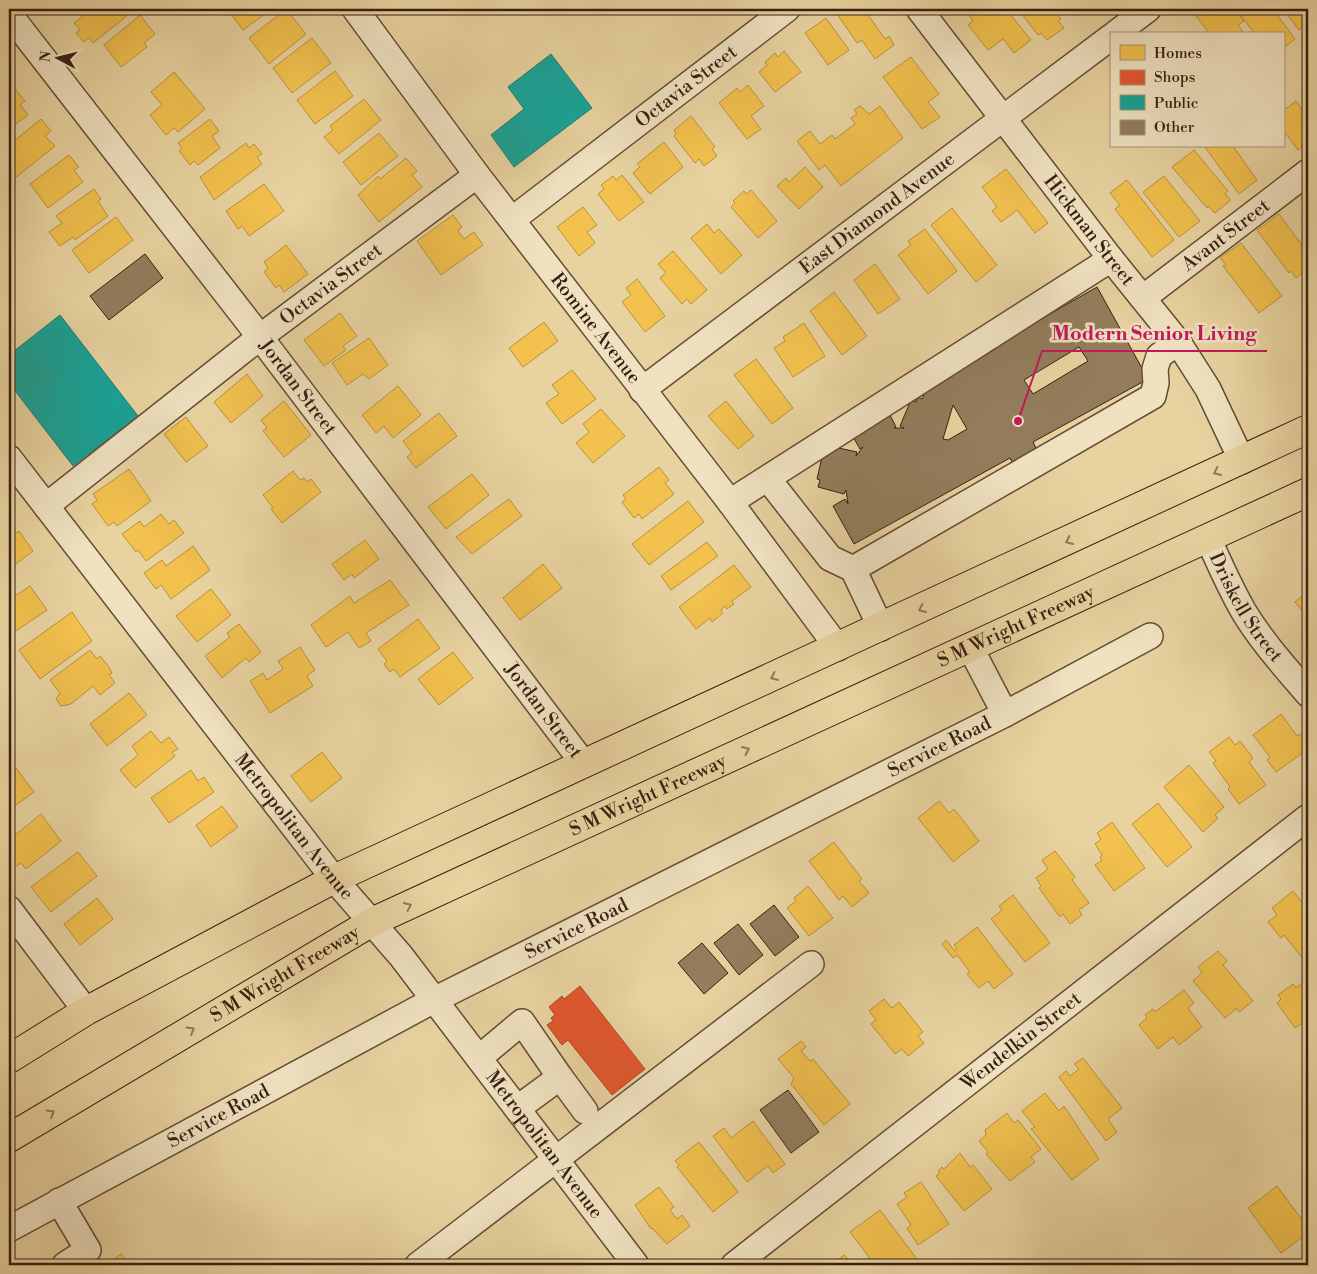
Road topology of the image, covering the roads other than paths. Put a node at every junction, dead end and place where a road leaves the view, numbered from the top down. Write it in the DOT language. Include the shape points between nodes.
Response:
graph roads {
  1 [pos="787,9"];
  2 [pos="919,9"];
  3 [pos="1148,9"];
  4 [pos="364,12"];
  5 [pos="9,14"];
  6 [pos="1118,32"];
  7 [pos="1110,38"];
  8 [pos="1003,118"];
  9 [pos="1308,172"];
  10 [pos="477,175"];
  11 [pos="513,219"];
  12 [pos="1112,259"];
  13 [pos="1143,298"];
  14 [pos="260,337"];
  15 [pos="1178,342"];
  16 [pos="642,390"];
  17 [pos="1308,429"];
  18 [pos="9,458"];
  19 [pos="1242,461"];
  20 [pos="768,480"];
  21 [pos="1308,492"];
  22 [pos="730,502"];
  23 [pos="46,506"];
  24 [pos="1208,538"];
  25 [pos="853,569"];
  26 [pos="881,628"];
  27 [pos="1150,636"];
  28 [pos="970,647"];
  29 [pos="838,648"];
  30 [pos="1308,694"];
  31 [pos="1005,714"];
  32 [pos="584,764"];
  33 [pos="1308,817"];
  34 [pos="334,879"];
  35 [pos="9,909"];
  36 [pos="372,922"];
  37 [pos="811,964"];
  38 [pos="434,1000"];
  39 [pos="86,1011"];
  40 [pos="9,1058"];
  41 [pos="479,1058"];
  42 [pos="560,1077"];
  43 [pos="518,1108"];
  44 [pos="586,1111"];
  45 [pos="9,1138"];
  46 [pos="557,1160"];
  47 [pos="59,1202"];
  48 [pos="9,1228"];
  49 [pos="66,1265"];
  50 [pos="418,1265"];
  51 [pos="636,1265"];
  52 [pos="734,1265"];
  1 -- 11 [label="street, Octavia Street"];
  2 -- 8 [label="street, Hickman Street"];
  3 -- 6 [label="street"];
  4 -- 10 [label="street, Romine Avenue"];
  5 -- 14 [label="street, Jordan Street"];
  7 -- 8 [label="street, East Diamond Avenue"];
  8 -- 12 [label="street, Hickman Street"];
  8 -- 16 [label="street, East Diamond Avenue"];
  9 -- 13 [label="street, Avant Street"];
  10 -- 11 [label="street, Romine Avenue"];
  10 -- 14 [label="street, Octavia Street"];
  11 -- 16 [label="street, Romine Avenue"];
  12 -- 13 [label="street, Hickman Street"];
  12 -- 20 [label="street"];
  13 -- 15 [label="street, Hickman Street"];
  14 -- 23 [label="street, Octavia Street"];
  14 -- 32 [label="street, Jordan Street"];
  15 -- 19 [label="street, Hickman Street" via="1208,389"];
  15 -- 25 [label="street" via="1159,356 1153,396"];
  16 -- 22 [label="street, Romine Avenue"];
  17 -- 19 [label="main road"];
  18 -- 23 [label="street, Metropolitan Avenue"];
  19 -- 26 [label="main road, one-way"];
  20 -- 22 [label="street"];
  20 -- 25 [label="street" via="830,558"];
  21 -- 24 [label="main road, S M Wright Freeway"];
  22 -- 29 [label="street, Romine Avenue"];
  23 -- 34 [label="street, Metropolitan Avenue"];
  24 -- 28 [label="main road, S M Wright Freeway"];
  24 -- 30 [label="street, Driskell Street" via="1245,613"];
  25 -- 26 [label="street"];
  26 -- 29 [label="main road"];
  27 -- 31 [label="street, Service Road"];
  28 -- 31 [label="street"];
  36 -- 28 [label="main road, S M Wright Freeway, one-way"];
  29 -- 32 [label="main road, one-way"];
  31 -- 38 [label="street, Service Road"];
  32 -- 34 [label="main road"];
  33 -- 52 [label="street, Wendelkin Street"];
  34 -- 36 [label="street, Metropolitan Avenue"];
  34 -- 39 [label="main road"];
  35 -- 39 [label="street"];
  36 -- 38 [label="street, Metropolitan Avenue"];
  45 -- 36 [label="main road, S M Wright Freeway, one-way"];
  37 -- 46 [label="street"];
  38 -- 41 [label="street, Metropolitan Avenue"];
  38 -- 47 [label="street, Service Road"];
  39 -- 40 [label="main road"];
  41 -- 42 [label="street" via="522,1022"];
  41 -- 43 [label="street, Metropolitan Avenue"];
  42 -- 43 [label="street"];
  42 -- 44 [label="street"];
  43 -- 46 [label="street, Metropolitan Avenue"];
  46 -- 50 [label="street"];
  46 -- 51 [label="street, Metropolitan Avenue"];
  47 -- 48 [label="street, Service Road"];
  47 -- 49 [label="street" via="88,1250"];
}
